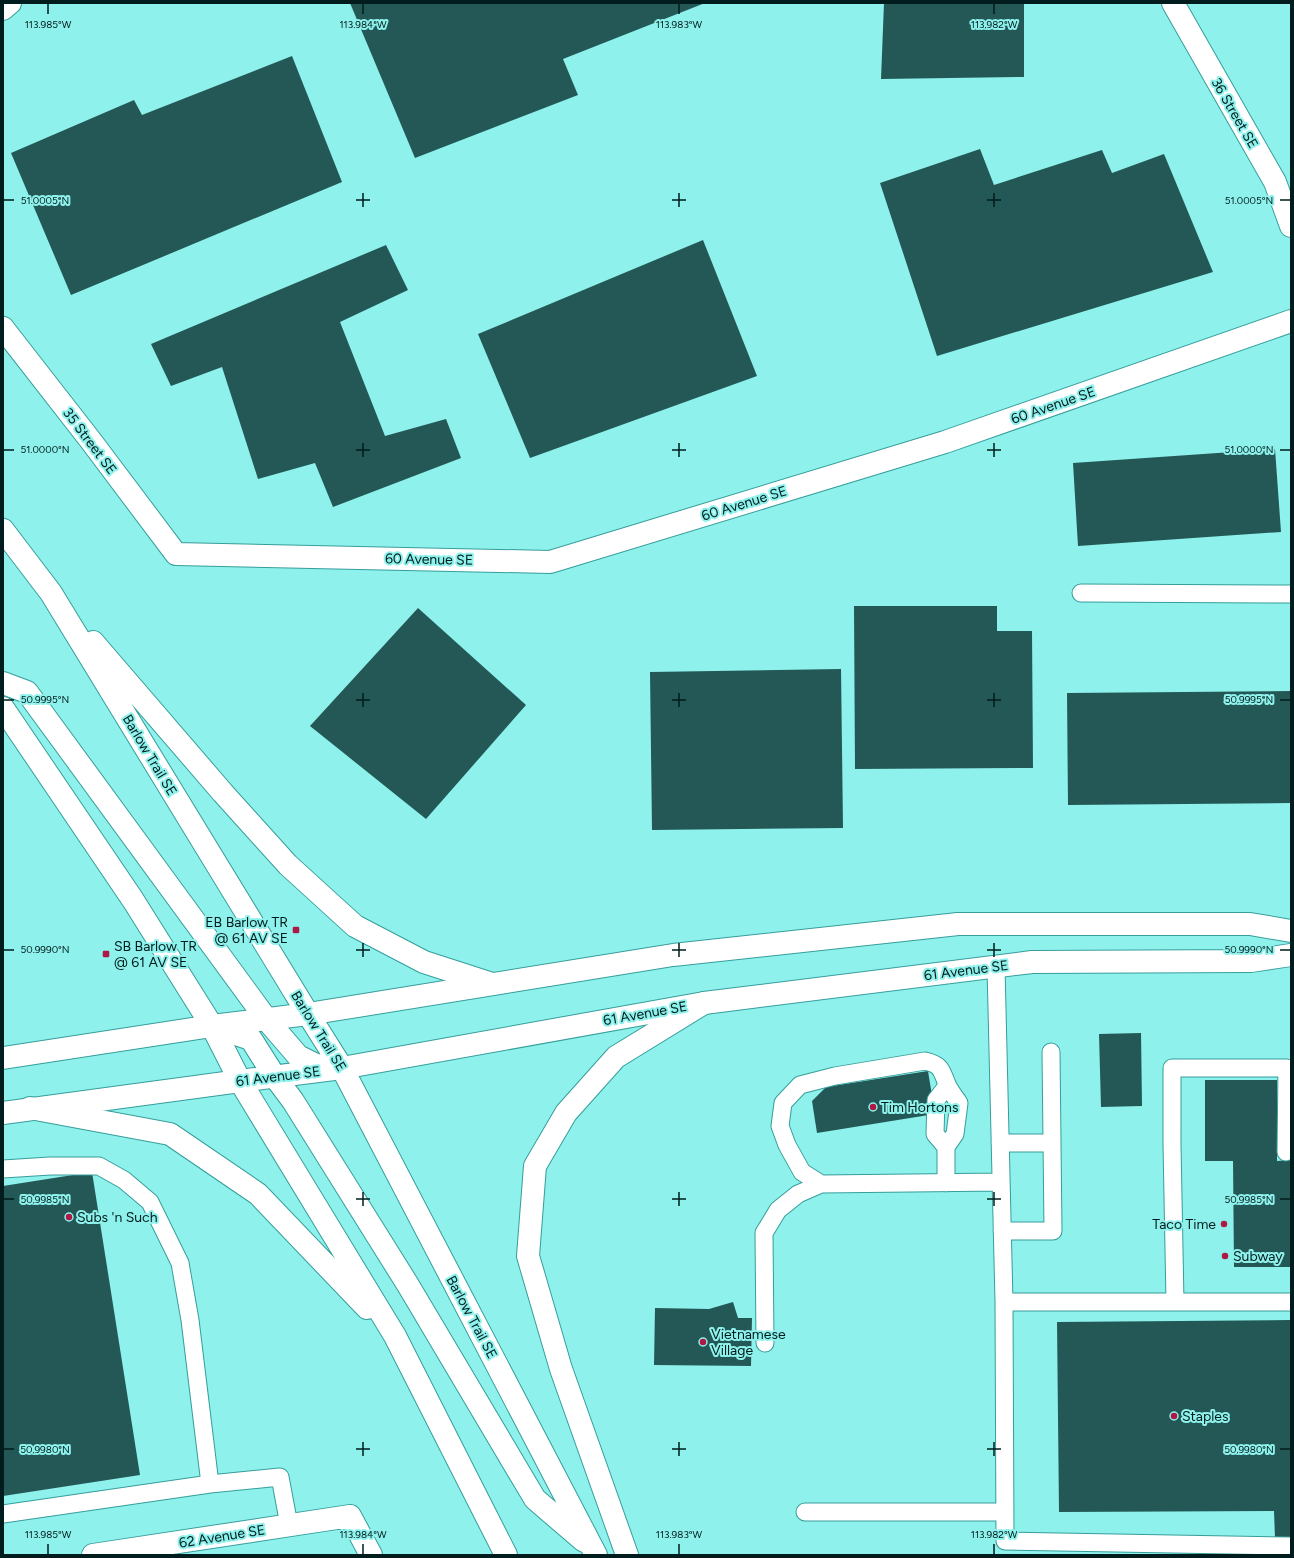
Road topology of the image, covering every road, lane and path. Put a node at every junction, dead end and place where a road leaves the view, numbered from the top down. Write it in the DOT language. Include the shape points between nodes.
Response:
graph roads {
  1 [pos="10,3"];
  2 [pos="1173,3"];
  3 [pos="3,9"];
  4 [pos="1291,226"];
  5 [pos="1291,321"];
  6 [pos="3,328"];
  7 [pos="3,530"];
  8 [pos="176,554"];
  9 [pos="51,593"];
  10 [pos="1080,593"];
  11 [pos="1291,594"];
  12 [pos="3,683"];
  13 [pos="3,708"];
  14 [pos="1291,932"];
  15 [pos="1291,955"];
  16 [pos="996,967"];
  17 [pos="492,984"];
  18 [pos="704,1003"];
  19 [pos="308,1014"];
  20 [pos="267,1020"];
  21 [pos="212,1026"];
  22 [pos="1052,1052"];
  23 [pos="3,1058"];
  24 [pos="342,1068"];
  25 [pos="275,1077"];
  26 [pos="240,1081"];
  27 [pos="30,1108"];
  28 [pos="3,1113"];
  29 [pos="1000,1142"];
  30 [pos="1052,1143"];
  31 [pos="1286,1152"];
  32 [pos="3,1169"];
  33 [pos="946,1182"];
  34 [pos="1001,1182"];
  35 [pos="821,1184"];
  36 [pos="1002,1231"];
  37 [pos="1004,1302"];
  38 [pos="1175,1302"];
  39 [pos="1291,1302"];
  40 [pos="395,1336"];
  41 [pos="766,1343"];
  42 [pos="210,1484"];
  43 [pos="805,1512"];
  44 [pos="1004,1512"];
  45 [pos="3,1514"];
  46 [pos="289,1525"];
  47 [pos="1291,1546"];
  48 [pos="594,1551"];
  49 [pos="93,1555"];
  50 [pos="371,1555"];
  51 [pos="506,1555"];
  52 [pos="627,1555"];
  1 -- 3 [label="main road"];
  2 -- 4 [label="main road, 36 Street SE" via="1275,182"];
  5 -- 8 [label="main road, 60 Avenue SE" via="945,442 550,562"];
  6 -- 8 [label="main road, 35 Street SE"];
  7 -- 9 [label="main road, Barlow Trail SE"];
  9 -- 17 [label="main road" via="288,865 355,926 424,962"];
  9 -- 19 [label="main road, Barlow Trail SE"];
  10 -- 11 [label="lane"];
  12 -- 20 [label="main road" via="27,692"];
  13 -- 21 [label="main road" via="133,900"];
  14 -- 17 [label="main road" via="1250,924 958,924 673,955"];
  15 -- 16 [label="main road, 61 Avenue SE" via="1251,961 1032,962"];
  16 -- 18 [label="main road, 61 Avenue SE"];
  16 -- 29 [label="lane"];
  17 -- 19 [label="main road"];
  18 -- 24 [label="main road, 61 Avenue SE"];
  18 -- 52 [label="main road" via="616,1057 566,1113 535,1166 528,1256 561,1369"];
  19 -- 20 [label="main road"];
  19 -- 24 [label="main road, Barlow Trail SE"];
  20 -- 21 [label="main road"];
  20 -- 24 [label="main road" via="298,1056 316,1065"];
  21 -- 23 [label="main road"];
  21 -- 25 [label="main road" via="252,1039"];
  21 -- 26 [label="main road"];
  22 -- 30 [label="lane"];
  24 -- 25 [label="main road, 61 Avenue SE"];
  24 -- 48 [label="main road, Barlow Trail SE"];
  25 -- 26 [label="main road, 61 Avenue SE"];
  25 -- 48 [label="main road" via="293,1101 408,1286 535,1499"];
  26 -- 27 [label="main road, 61 Avenue SE"];
  26 -- 40 [label="main road"];
  27 -- 28 [label="main road, 61 Avenue SE"];
  27 -- 40 [label="main road" via="170,1134 258,1194"];
  29 -- 30 [label="lane"];
  29 -- 34 [label="lane"];
  30 -- 36 [label="lane" via="1053,1231"];
  31 -- 38 [label="lane" via="1287,1068 1172,1068"];
  32 -- 42 [label="lane" via="100,1166 124,1180 150,1202 180,1264 190,1320"];
  33 -- 34 [label="lane"];
  33 -- 35 [label="lane"];
  33 -- 35 [label="lane" via="946,1146 955,1134 959,1103 947,1086 942,1071 935,1064 925,1061 835,1076 800,1085 783,1103 780,1126 787,1144 802,1172"];
  34 -- 36 [label="lane"];
  35 -- 41 [label="lane" via="798,1194 778,1210 764,1234"];
  36 -- 37 [label="lane"];
  37 -- 38 [label="lane"];
  37 -- 44 [label="lane"];
  38 -- 39 [label="lane"];
  40 -- 51 [label="main road"];
  42 -- 45 [label="lane"];
  42 -- 46 [label="lane" via="280,1477"];
  43 -- 44 [label="lane"];
  44 -- 47 [label="lane" via="1004,1541"];
  46 -- 49 [label="main road, 62 Avenue SE"];
  46 -- 50 [label="main road, 62 Avenue SE" via="350,1516"];
}
